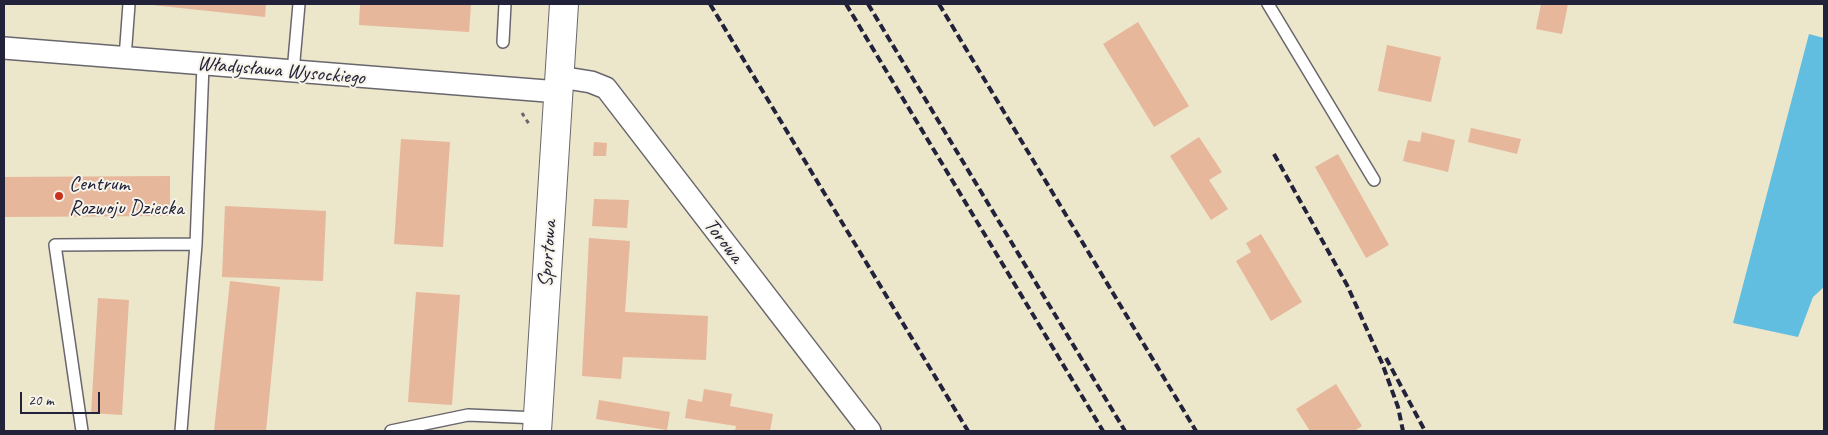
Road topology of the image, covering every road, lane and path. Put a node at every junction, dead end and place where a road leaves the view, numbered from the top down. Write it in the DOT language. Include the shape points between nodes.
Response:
graph roads {
  1 [pos="129,4"];
  2 [pos="299,4"];
  3 [pos="505,4"];
  4 [pos="564,4"];
  5 [pos="1268,4"];
  6 [pos="503,42"];
  7 [pos="4,48"];
  8 [pos="125,58"];
  9 [pos="203,64"];
  10 [pos="293,72"];
  11 [pos="559,85"];
  12 [pos="1374,180"];
  13 [pos="196,244"];
  14 [pos="538,424"];
  15 [pos="82,431"];
  16 [pos="181,431"];
  17 [pos="391,431"];
  18 [pos="870,431"];
  1 -- 8 [label="lane"];
  2 -- 10 [label="lane"];
  3 -- 6 [label="lane"];
  4 -- 11 [label="street, Sportowa"];
  5 -- 12 [label="lane"];
  7 -- 8 [label="street, Władysława Wysockiego"];
  8 -- 9 [label="street, Władysława Wysockiego"];
  9 -- 10 [label="street, Władysława Wysockiego"];
  9 -- 13 [label="lane"];
  10 -- 11 [label="street, Władysława Wysockiego"];
  11 -- 14 [label="street, Sportowa"];
  11 -- 18 [label="street, Torowa" via="591,82 606,88"];
  13 -- 15 [label="lane" via="54,245"];
  13 -- 16 [label="lane"];
  14 -- 17 [label="lane" via="468,415"];
}
